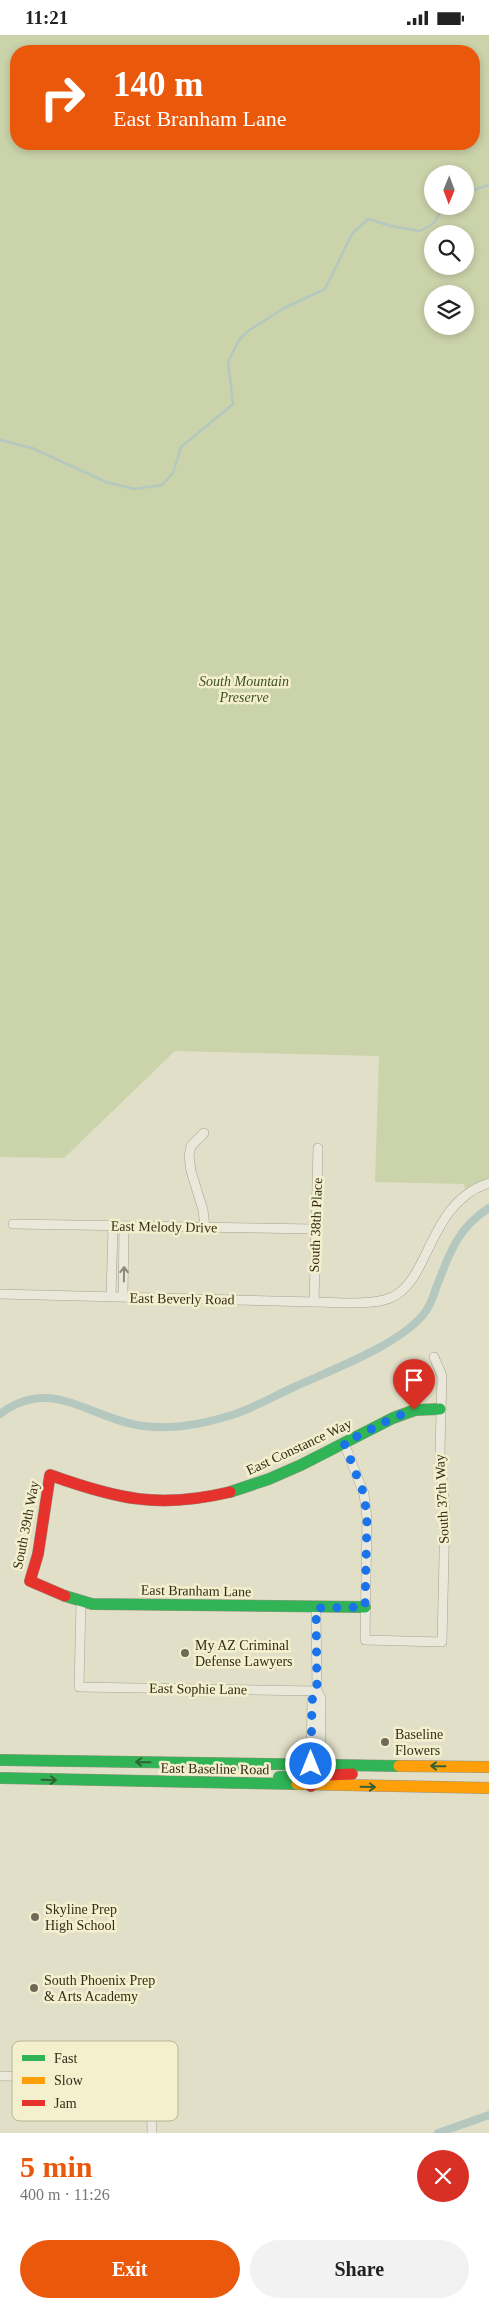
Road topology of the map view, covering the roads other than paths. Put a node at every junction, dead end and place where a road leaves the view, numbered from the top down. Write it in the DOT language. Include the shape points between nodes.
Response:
graph roads {
  1 [pos="204,1133"];
  2 [pos="318,1148"];
  3 [pos="489,1183"];
  4 [pos="13,1224"];
  5 [pos="113,1225"];
  6 [pos="124,1225"];
  7 [pos="205,1227"];
  8 [pos="315,1229"];
  9 [pos="0,1294"];
  10 [pos="111,1297"];
  11 [pos="123,1297"];
  12 [pos="314,1302"];
  13 [pos="434,1357"];
  14 [pos="440,1409"];
  15 [pos="344,1443"];
  16 [pos="50,1475"];
  17 [pos="30,1581"];
  18 [pos="81,1601"];
  19 [pos="365,1607"];
  20 [pos="316,1608"];
  21 [pos="317,1691"];
  22 [pos="0,1760"];
  23 [pos="488,1767"];
  24 [pos="315,1775"];
  25 [pos="0,1778"];
  26 [pos="488,1788"];
  1 -- 7 [label="street" via="191,1146 189,1156"];
  2 -- 8 [label="street, South 38th Place"];
  3 -- 12 [label="street, East Beverly Road" via="466,1195 447,1214 407,1286 390,1299"];
  4 -- 5 [label="street, East Melody Drive"];
  5 -- 6 [label="street, East Melody Drive"];
  5 -- 10 [label="street"];
  6 -- 7 [label="street, East Melody Drive"];
  11 -- 6 [label="street, one-way"];
  7 -- 8 [label="street, East Melody Drive"];
  8 -- 12 [label="street, South 38th Place"];
  9 -- 10 [label="street, East Beverly Road"];
  10 -- 11 [label="street, East Beverly Road"];
  11 -- 12 [label="street, East Beverly Road"];
  13 -- 14 [label="street, South 37th Way" via="442,1376"];
  14 -- 15 [label="main road, East Constance Way" via="414,1410"];
  14 -- 19 [label="street, South 37th Way" via="445,1514 442,1641 365,1640"];
  15 -- 16 [label="main road, East Constance Way" via="267,1481 222,1496 172,1502 134,1500 95,1492"];
  15 -- 19 [label="street" via="364,1494 367,1518"];
  16 -- 17 [label="main road, South 39th Way" via="38,1554"];
  17 -- 18 [label="main road, East Branham Lane"];
  18 -- 20 [label="main road, East Branham Lane" via="92,1604"];
  18 -- 21 [label="street, East Sophie Lane" via="79,1687"];
  19 -- 20 [label="main road, East Branham Lane"];
  20 -- 21 [label="street"];
  21 -- 24 [label="street" via="312,1700 316,1722"];
  24 -- 22 [label="main road, East Baseline Road, one-way"];
  23 -- 24 [label="main road, East Baseline Road, one-way" via="386,1765"];
  23 -- 26 [label="main road"];
  25 -- 24 [label="main road, East Baseline Road, one-way" via="244,1785"];
  24 -- 26 [label="main road, East Baseline Road, one-way"];
}
